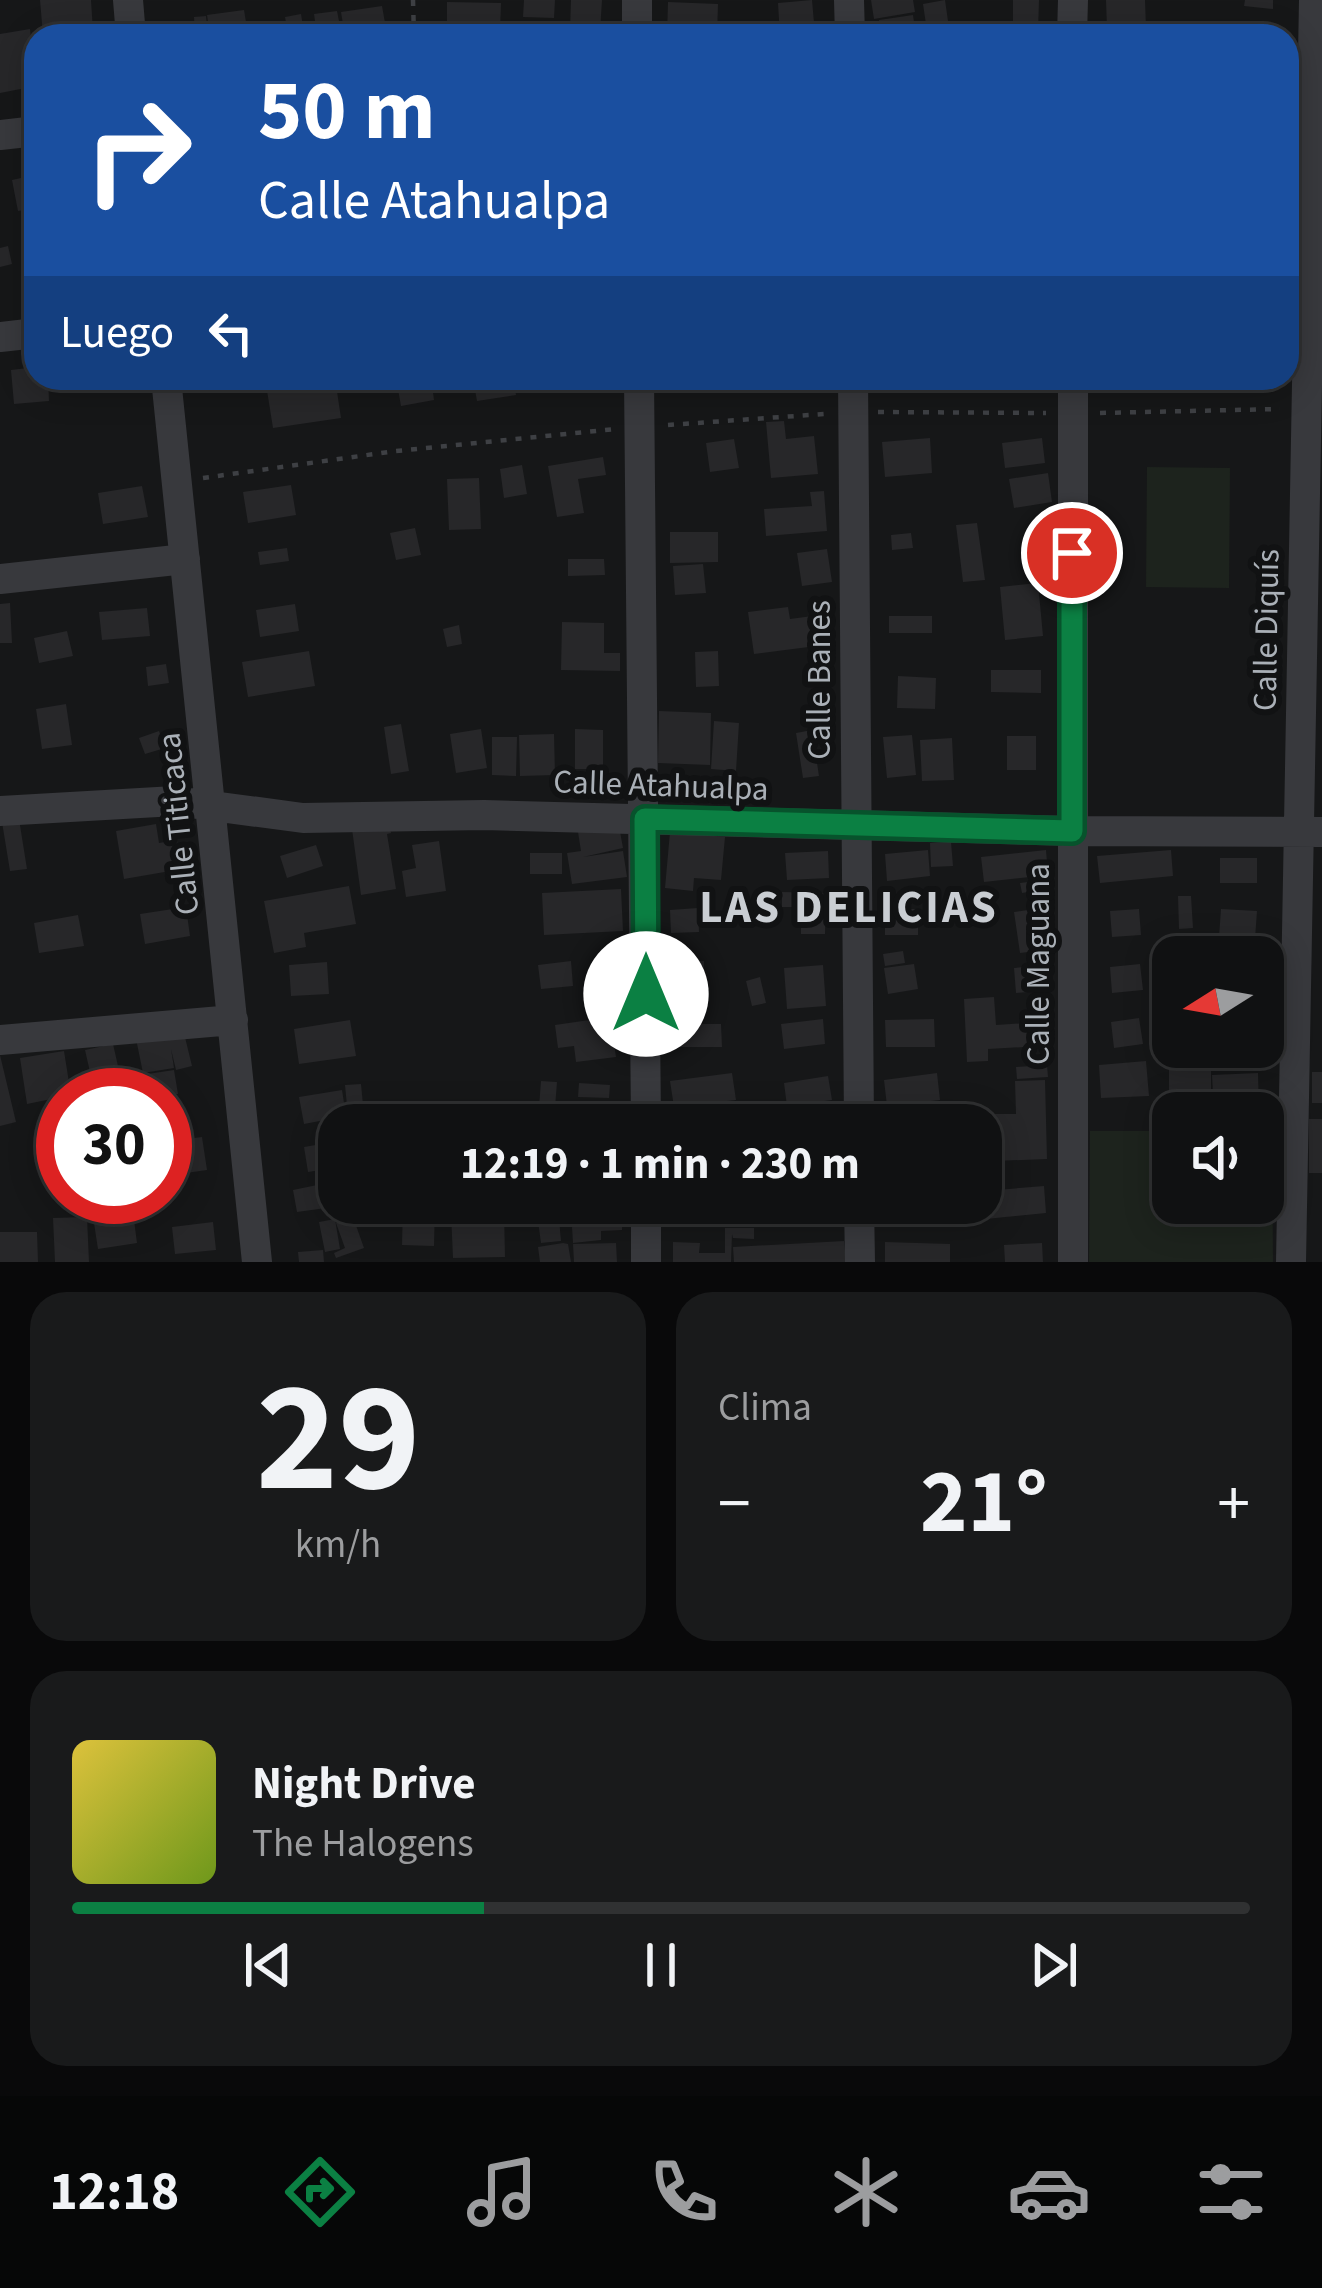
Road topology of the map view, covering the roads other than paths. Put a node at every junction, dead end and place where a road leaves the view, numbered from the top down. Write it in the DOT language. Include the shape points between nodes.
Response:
graph roads {
  1 [pos="1314,0"];
  2 [pos="167,390"];
  3 [pos="639,390"];
  4 [pos="853,390"];
  5 [pos="1072,390"];
  6 [pos="185,559"];
  7 [pos="0,579"];
  8 [pos="212,807"];
  9 [pos="0,811"];
  10 [pos="645,819"];
  11 [pos="856,825"];
  12 [pos="1072,831"];
  13 [pos="1310,832"];
  14 [pos="233,1020"];
  15 [pos="0,1040"];
  16 [pos="646,1104"];
  17 [pos="859,1104"];
  18 [pos="646,1224"];
  19 [pos="860,1224"];
  20 [pos="257,1262"];
  21 [pos="646,1262"];
  22 [pos="860,1262"];
  23 [pos="1073,1262"];
  24 [pos="1291,1262"];
  1 -- 13 [label="street, Calle Diquís" via="1305,409"];
  2 -- 6 [label="street, Calle Titicaca"];
  3 -- 10 [label="street"];
  4 -- 11 [label="street, Calle Banes"];
  5 -- 12 [label="street, Calle Maguana"];
  6 -- 7 [label="street"];
  6 -- 8 [label="street, Calle Titicaca"];
  8 -- 9 [label="street, Calle Atahualpa" via="175,801"];
  8 -- 10 [label="street, Calle Atahualpa" via="303,818"];
  8 -- 14 [label="street, Calle Titicaca"];
  10 -- 11 [label="street, Calle Atahualpa"];
  10 -- 16 [label="street"];
  11 -- 12 [label="street, Calle Atahualpa"];
  11 -- 17 [label="street, Calle Banes"];
  12 -- 13 [label="street, Calle Atahualpa"];
  12 -- 23 [label="street, Calle Maguana"];
  13 -- 24 [label="street, Calle Diquís"];
  14 -- 15 [label="street"];
  14 -- 20 [label="street, Calle Titicaca"];
  18 -- 21 [label="street"];
  19 -- 22 [label="street"];
}
